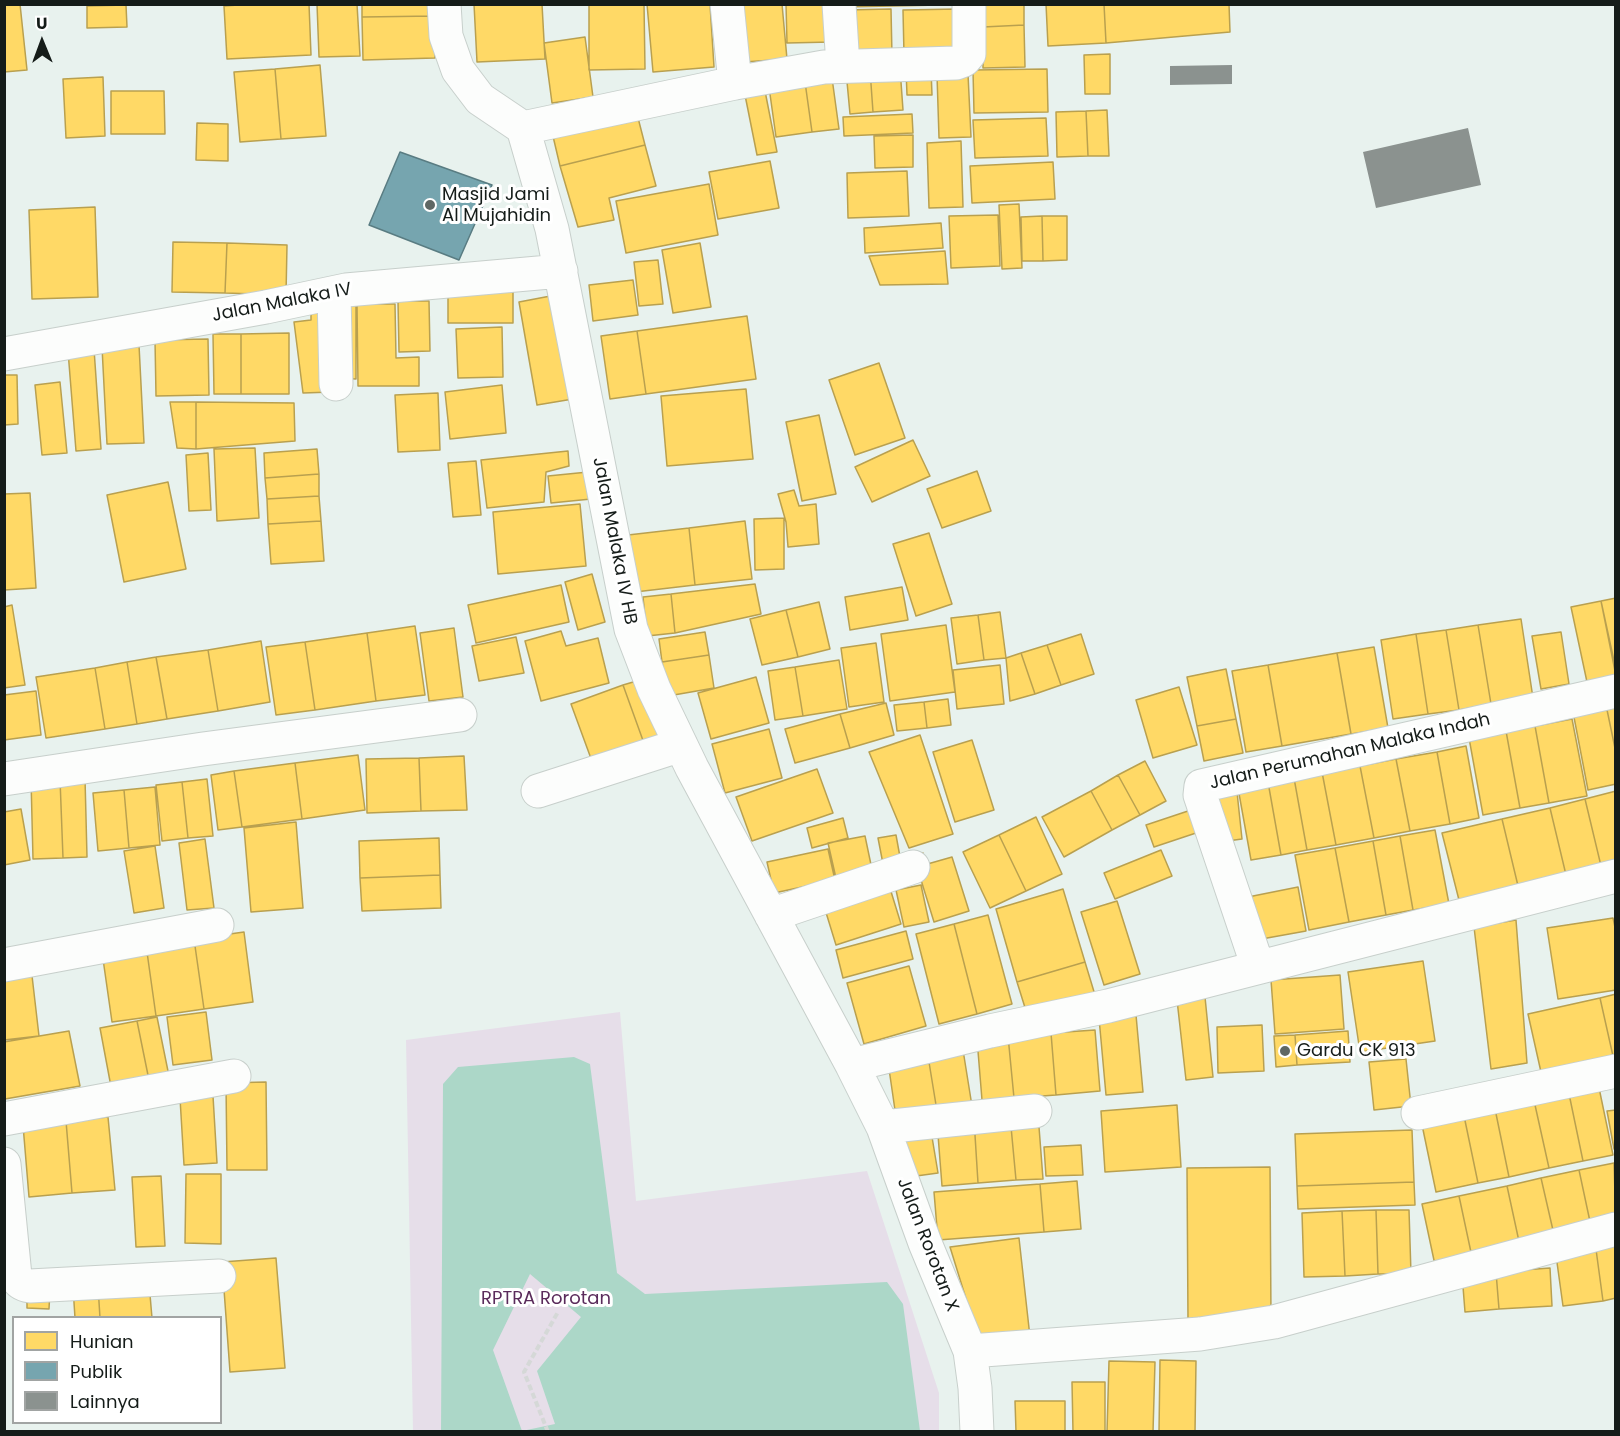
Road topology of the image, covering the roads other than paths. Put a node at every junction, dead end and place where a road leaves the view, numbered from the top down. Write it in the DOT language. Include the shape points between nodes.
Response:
graph roads {
  1 [pos="444,4"];
  2 [pos="727,4"];
  3 [pos="839,4"];
  4 [pos="969,4"];
  5 [pos="843,66"];
  6 [pos="735,83"];
  7 [pos="523,128"];
  8 [pos="561,271"];
  9 [pos="334,293"];
  10 [pos="4,354"];
  11 [pos="336,384"];
  12 [pos="1616,691"];
  13 [pos="460,715"];
  14 [pos="681,745"];
  15 [pos="4,779"];
  16 [pos="538,790"];
  17 [pos="913,867"];
  18 [pos="1616,876"];
  19 [pos="771,915"];
  20 [pos="217,925"];
  21 [pos="4,965"];
  22 [pos="1246,970"];
  23 [pos="852,1065"];
  24 [pos="1616,1071"];
  25 [pos="234,1076"];
  26 [pos="1035,1111"];
  27 [pos="1418,1113"];
  28 [pos="4,1119"];
  29 [pos="883,1127"];
  30 [pos="4,1164"];
  31 [pos="1616,1229"];
  32 [pos="219,1276"];
  33 [pos="972,1367"];
  34 [pos="977,1431"];
  1 -- 7 [label="street" via="446,36 458,70 480,99"];
  2 -- 6 [label="street"];
  3 -- 5 [label="street"];
  4 -- 5 [label="street" via="969,54 963,60"];
  5 -- 6 [label="street"];
  6 -- 7 [label="street"];
  7 -- 8 [label="street, Jalan Malaka IV HB"];
  8 -- 9 [label="street, Jalan Malaka IV" via="373,286"];
  8 -- 14 [label="street, Jalan Malaka IV HB" via="630,629"];
  9 -- 10 [label="street, Jalan Malaka IV"];
  9 -- 11 [label="street"];
  12 -- 22 [label="street, Jalan Perumahan Malaka Indah" via="1201,786 1200,795"];
  13 -- 15 [label="street"];
  14 -- 16 [label="street"];
  14 -- 19 [label="street, Jalan Malaka IV HB"];
  17 -- 19 [label="street"];
  18 -- 22 [label="street"];
  19 -- 23 [label="street, Jalan Malaka IV HB"];
  20 -- 21 [label="street"];
  22 -- 23 [label="street"];
  23 -- 29 [label="street, Jalan Rorotan X"];
  24 -- 27 [label="street"];
  25 -- 28 [label="street"];
  26 -- 29 [label="street"];
  29 -- 33 [label="street, Jalan Rorotan X"];
  30 -- 32 [label="street" via="15,1276 23,1285"];
  31 -- 33 [label="street" via="1274,1322"];
  33 -- 34 [label="street, Jalan Rorotan X"];
}
